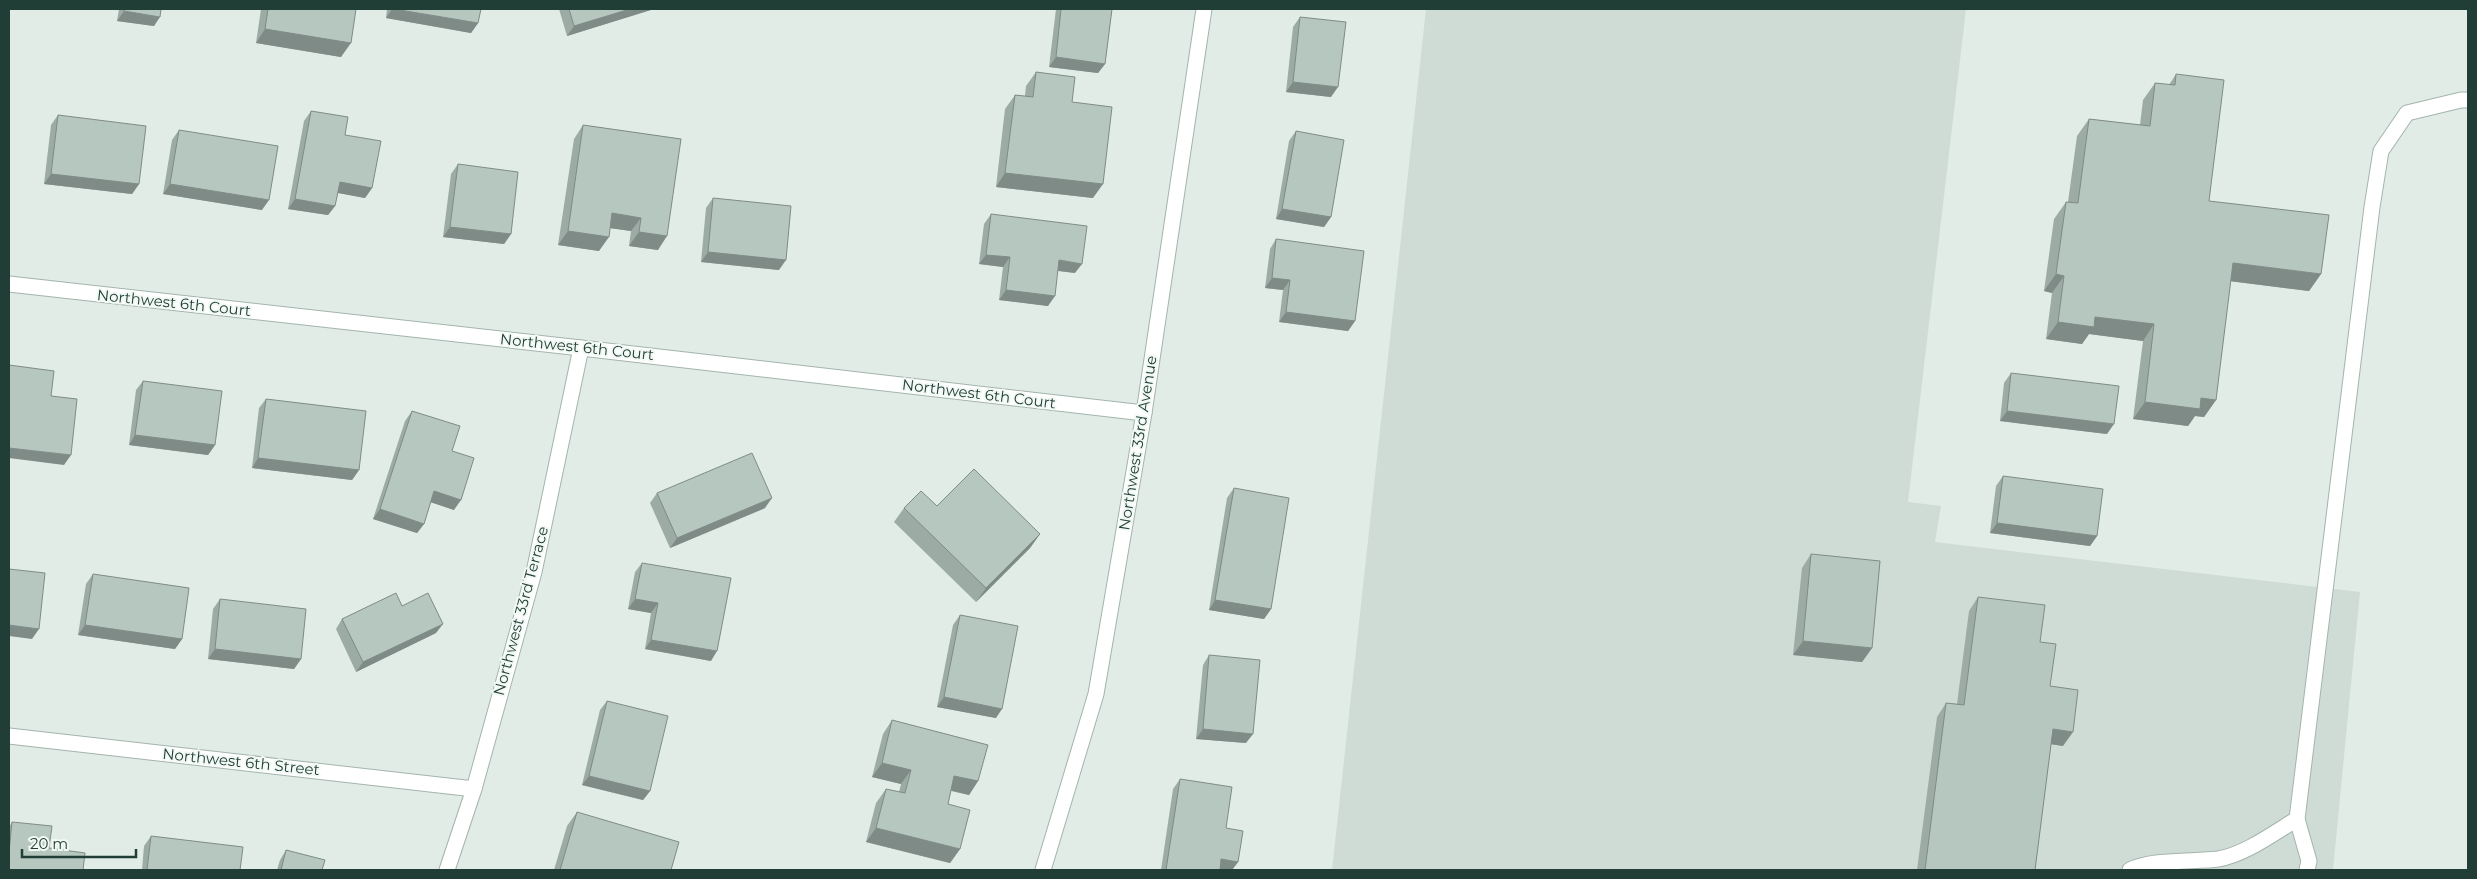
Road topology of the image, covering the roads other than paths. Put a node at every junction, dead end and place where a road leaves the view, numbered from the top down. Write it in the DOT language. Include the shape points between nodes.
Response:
graph roads {
  1 [pos="1204,9"];
  2 [pos="2468,100"];
  3 [pos="9,284"];
  4 [pos="582,348"];
  5 [pos="1144,413"];
  6 [pos="9,736"];
  7 [pos="474,788"];
  8 [pos="2297,819"];
  9 [pos="447,870"];
  10 [pos="1043,870"];
  11 [pos="2130,870"];
  12 [pos="2307,870"];
  1 -- 5 [label="street, Northwest 33rd Avenue"];
  2 -- 8 [label="street" via="2408,113 2381,151"];
  3 -- 4 [label="street, Northwest 6th Court"];
  4 -- 5 [label="street, Northwest 6th Court"];
  4 -- 7 [label="street, Northwest 33rd Terrace" via="534,572"];
  5 -- 10 [label="street, Northwest 33rd Avenue" via="1096,694"];
  6 -- 7 [label="street, Northwest 6th Street"];
  7 -- 9 [label="street, Northwest 33rd Terrace"];
  8 -- 11 [label="street" via="2260,842 2220,859 2179,861"];
  8 -- 12 [label="street" via="2309,861"];
}
